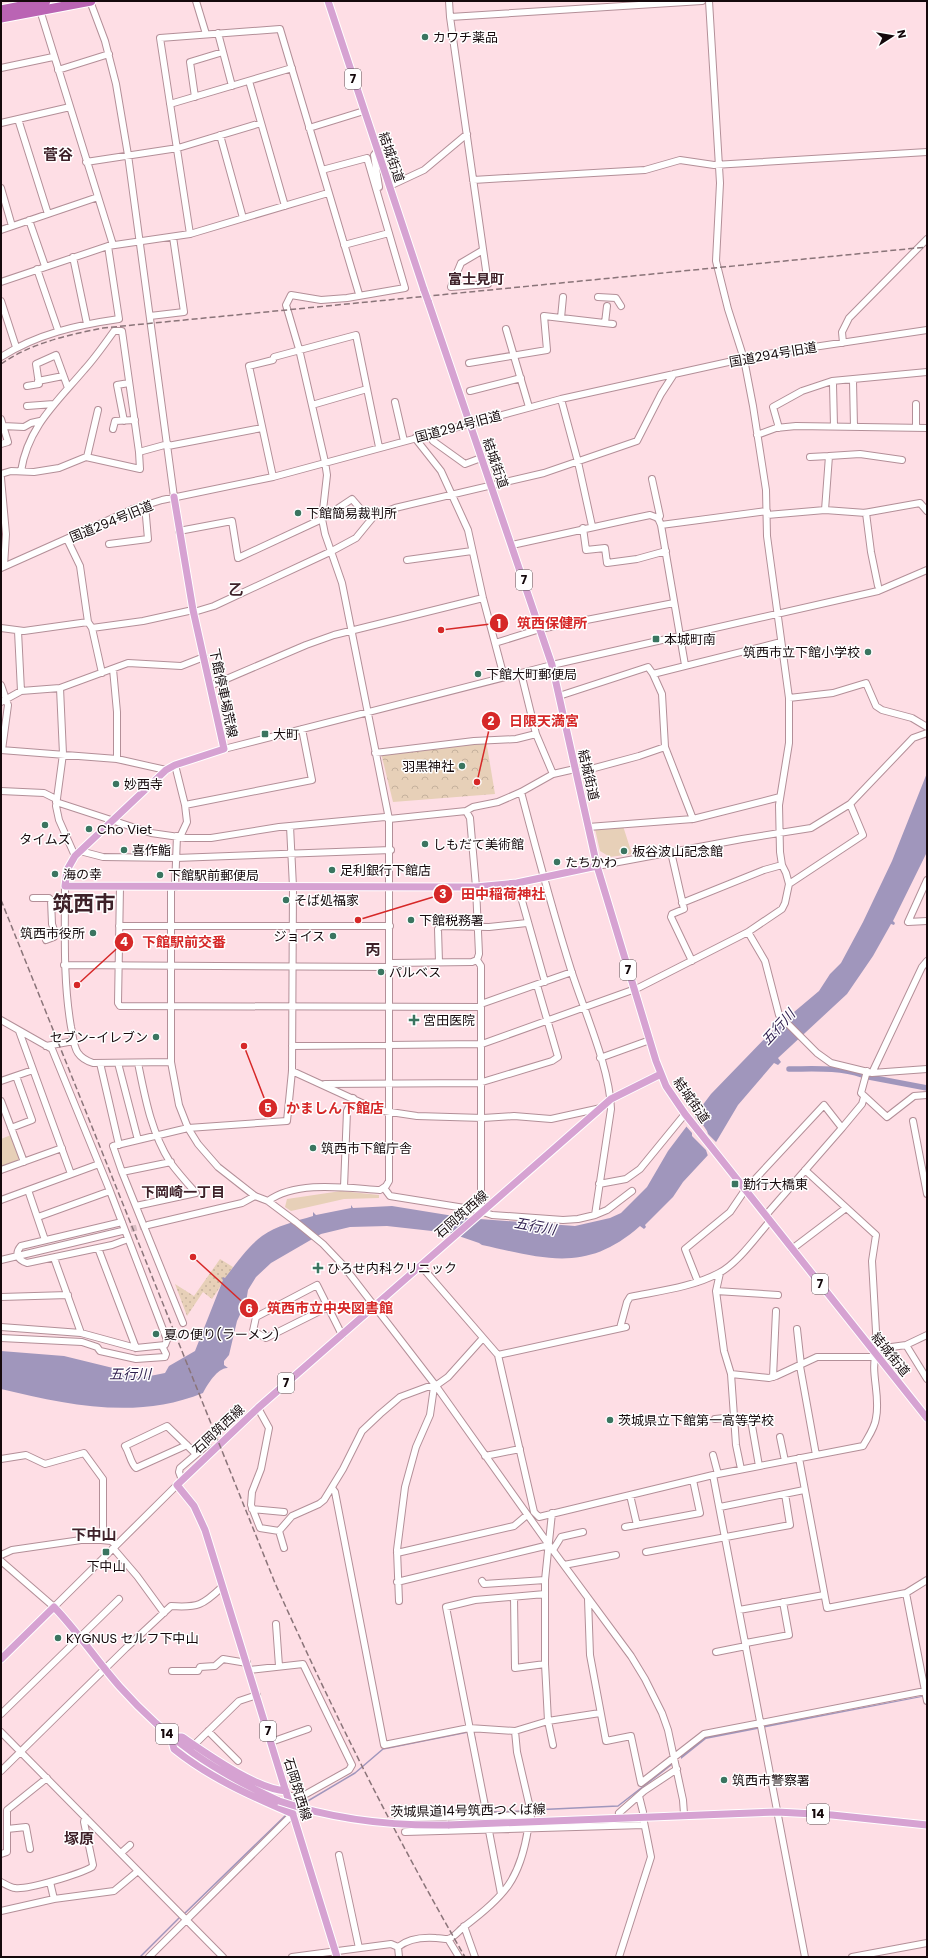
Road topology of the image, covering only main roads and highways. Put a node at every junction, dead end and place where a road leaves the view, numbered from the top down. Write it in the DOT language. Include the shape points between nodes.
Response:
graph roads {
  1 [pos="46,1"];
  2 [pos="90,1"];
  3 [pos="328,1"];
  4 [pos="1,10"];
  5 [pos="1,18"];
  6 [pos="174,497"];
  7 [pos="597,866"];
  8 [pos="661,1074"];
  9 [pos="927,1418"];
  10 [pos="1,1658"];
  11 [pos="171,1737"];
  12 [pos="287,1793"];
  13 [pos="293,1814"];
  14 [pos="927,1825"];
  15 [pos="336,1954"];
  1 -- 4 [label="highway"];
  2 -- 5 [label="highway"];
  3 -- 7 [label="main road, 結城街道 / 7, bridge" via="552,665"];
  6 -- 7 [label="main road, 下館停車場荒線" via="193,611 224,749 166,770 78,853 67,870 65,886 476,887 516,883"];
  7 -- 8 [label="main road, 結城街道 / 7"];
  8 -- 9 [label="main road, 結城街道 / 7" via="670,1094 685,1115"];
  8 -- 12 [label="main road, 石岡筑西線 / 7" via="611,1099 258,1408 180,1482 200,1516"];
  10 -- 11 [label="main road, 茨城県道14号筑西つくば線 / 14" via="54,1607 131,1698"];
  11 -- 12 [label="main road" via="182,1737 245,1776"];
  11 -- 13 [label="main road" via="174,1749 212,1775 253,1798"];
  11 -- 14 [label="main road, 茨城県道14号筑西つくば線 / 14, bridge" via="222,1772 279,1800 320,1813 392,1825 448,1825 643,1814 777,1812"];
  12 -- 13 [label="main road, 石岡筑西線 / 7"];
  13 -- 15 [label="main road, 石岡筑西線 / 7"];
}
